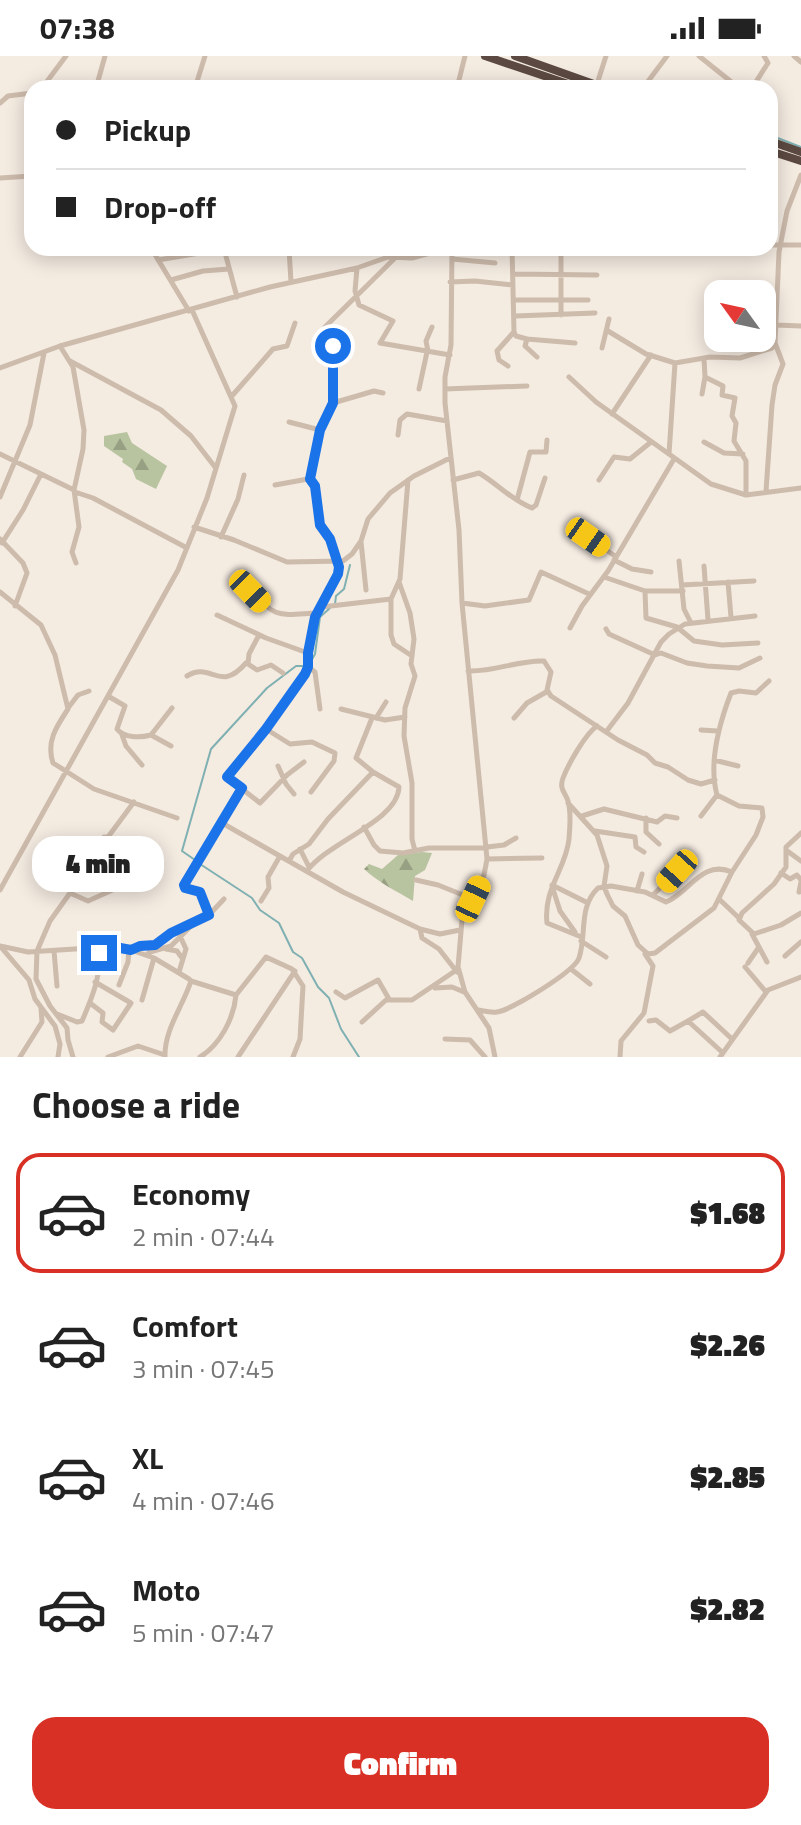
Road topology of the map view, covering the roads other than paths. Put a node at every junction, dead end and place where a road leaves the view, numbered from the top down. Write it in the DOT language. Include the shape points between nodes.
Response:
graph roads {
  1 [pos="66,56"];
  2 [pos="105,56"];
  3 [pos="205,56"];
  4 [pos="464,56"];
  5 [pos="485,56"];
  6 [pos="515,56"];
  7 [pos="606,56"];
  8 [pos="667,56"];
  9 [pos="699,56"];
  10 [pos="764,56"];
  11 [pos="794,56"];
  12 [pos="801,62"];
  13 [pos="48,80"];
  14 [pos="98,80"];
  15 [pos="198,80"];
  16 [pos="459,80"];
  17 [pos="556,80"];
  18 [pos="582,80"];
  19 [pos="602,80"];
  20 [pos="649,80"];
  21 [pos="729,80"];
  22 [pos="757,80"];
  23 [pos="24,94"];
  24 [pos="0,103"];
  25 [pos="778,144"];
  26 [pos="801,152"];
  27 [pos="778,154"];
  28 [pos="801,161"];
  29 [pos="801,175"];
  30 [pos="24,176"];
  31 [pos="0,178"];
  32 [pos="801,245"];
  33 [pos="780,246"];
  34 [pos="156,256"];
  35 [pos="180,256"];
  36 [pos="226,256"];
  37 [pos="288,256"];
  38 [pos="397,256"];
  39 [pos="420,256"];
  40 [pos="452,256"];
  41 [pos="512,256"];
  42 [pos="561,256"];
  43 [pos="388,257"];
  44 [pos="452,259"];
  45 [pos="158,260"];
  46 [pos="495,263"];
  47 [pos="357,268"];
  48 [pos="229,269"];
  49 [pos="513,274"];
  50 [pos="597,275"];
  51 [pos="560,276"];
  52 [pos="170,279"];
  53 [pos="291,282"];
  54 [pos="450,282"];
  55 [pos="513,285"];
  56 [pos="237,297"];
  57 [pos="356,297"];
  58 [pos="514,300"];
  59 [pos="562,300"];
  60 [pos="588,300"];
  61 [pos="190,310"];
  62 [pos="595,313"];
  63 [pos="561,315"];
  64 [pos="515,316"];
  65 [pos="609,319"];
  66 [pos="295,323"];
  67 [pos="776,325"];
  68 [pos="801,326"];
  69 [pos="432,327"];
  70 [pos="608,331"];
  71 [pos="514,333"];
  72 [pos="527,339"];
  73 [pos="575,343"];
  74 [pos="60,346"];
  75 [pos="776,346"];
  76 [pos="602,348"];
  77 [pos="428,352"];
  78 [pos="760,352"];
  79 [pos="44,353"];
  80 [pos="450,355"];
  81 [pos="651,355"];
  82 [pos="537,357"];
  83 [pos="704,359"];
  84 [pos="69,361"];
  85 [pos="675,363"];
  86 [pos="508,366"];
  87 [pos="0,368"];
  88 [pos="569,377"];
  89 [pos="705,377"];
  90 [pos="527,386"];
  91 [pos="419,389"];
  92 [pos="445,389"];
  93 [pos="383,393"];
  94 [pos="702,394"];
  95 [pos="231,397"];
  96 [pos="333,403"];
  97 [pos="612,414"];
  98 [pos="447,421"];
  99 [pos="289,422"];
  100 [pos="320,430"];
  101 [pos="398,435"];
  102 [pos="547,440"];
  103 [pos="651,442"];
  104 [pos="704,442"];
  105 [pos="0,454"];
  106 [pos="743,454"];
  107 [pos="672,457"];
  108 [pos="450,458"];
  109 [pos="15,462"];
  110 [pos="215,467"];
  111 [pos="41,474"];
  112 [pos="244,475"];
  113 [pos="545,478"];
  114 [pos="310,479"];
  115 [pos="408,479"];
  116 [pos="453,480"];
  117 [pos="599,480"];
  118 [pos="275,485"];
  119 [pos="801,488"];
  120 [pos="766,491"];
  121 [pos="75,493"];
  122 [pos="746,495"];
  123 [pos="0,497"];
  124 [pos="517,500"];
  125 [pos="194,527"];
  126 [pos="221,537"];
  127 [pos="1,541"];
  128 [pos="361,541"];
  129 [pos="582,541"];
  130 [pos="187,548"];
  131 [pos="614,558"];
  132 [pos="679,561"];
  133 [pos="76,563"];
  134 [pos="338,563"];
  135 [pos="704,566"];
  136 [pos="651,572"];
  137 [pos="604,577"];
  138 [pos="754,581"];
  139 [pos="399,582"];
  140 [pos="728,582"];
  141 [pos="705,583"];
  142 [pos="682,588"];
  143 [pos="366,590"];
  144 [pos="250,591"];
  145 [pos="645,591"];
  146 [pos="0,592"];
  147 [pos="589,594"];
  148 [pos="391,599"];
  149 [pos="462,603"];
  150 [pos="15,606"];
  151 [pos="319,610"];
  152 [pos="217,615"];
  153 [pos="755,616"];
  154 [pos="731,617"];
  155 [pos="708,620"];
  156 [pos="691,623"];
  157 [pos="677,627"];
  158 [pos="570,628"];
  159 [pos="606,629"];
  160 [pos="259,635"];
  161 [pos="758,643"];
  162 [pos="308,653"];
  163 [pos="655,655"];
  164 [pos="412,656"];
  165 [pos="760,658"];
  166 [pos="247,663"];
  167 [pos="308,667"];
  168 [pos="468,671"];
  169 [pos="283,673"];
  170 [pos="187,676"];
  171 [pos="769,681"];
  172 [pos="89,691"];
  173 [pos="548,691"];
  174 [pos="108,696"];
  175 [pos="386,702"];
  176 [pos="172,708"];
  177 [pos="68,709"];
  178 [pos="320,709"];
  179 [pos="341,709"];
  180 [pos="405,717"];
  181 [pos="374,718"];
  182 [pos="514,718"];
  183 [pos="597,726"];
  184 [pos="266,729"];
  185 [pos="701,730"];
  186 [pos="719,731"];
  187 [pos="606,732"];
  188 [pos="121,734"];
  189 [pos="151,735"];
  190 [pos="171,746"];
  191 [pos="714,760"];
  192 [pos="304,762"];
  193 [pos="142,765"];
  194 [pos="278,766"];
  195 [pos="738,766"];
  196 [pos="66,771"];
  197 [pos="373,772"];
  198 [pos="284,777"];
  199 [pos="715,780"];
  200 [pos="242,788"];
  201 [pos="311,792"];
  202 [pos="294,794"];
  203 [pos="717,795"];
  204 [pos="134,802"];
  205 [pos="568,803"];
  206 [pos="582,816"];
  207 [pos="701,816"];
  208 [pos="177,818"];
  209 [pos="646,818"];
  210 [pos="677,818"];
  211 [pos="222,823"];
  212 [pos="364,827"];
  213 [pos="594,830"];
  214 [pos="108,837"];
  215 [pos="800,837"];
  216 [pos="516,838"];
  217 [pos="659,844"];
  218 [pos="487,847"];
  219 [pos="300,849"];
  220 [pos="786,850"];
  221 [pos="415,851"];
  222 [pos="644,852"];
  223 [pos="280,856"];
  224 [pos="138,857"];
  225 [pos="542,858"];
  226 [pos="487,859"];
  227 [pos="289,861"];
  228 [pos="801,861"];
  229 [pos="308,869"];
  230 [pos="677,871"];
  231 [pos="732,872"];
  232 [pos="0,873"];
  233 [pos="781,873"];
  234 [pos="642,874"];
  235 [pos="7,877"];
  236 [pos="89,878"];
  237 [pos="416,880"];
  238 [pos="801,881"];
  239 [pos="552,885"];
  240 [pos="604,886"];
  241 [pos="117,888"];
  242 [pos="0,890"];
  243 [pos="637,891"];
  244 [pos="799,892"];
  245 [pos="653,895"];
  246 [pos="719,898"];
  247 [pos="224,899"];
  248 [pos="473,899"];
  249 [pos="261,901"];
  250 [pos="588,903"];
  251 [pos="801,913"];
  252 [pos="209,915"];
  253 [pos="739,918"];
  254 [pos="420,929"];
  255 [pos="460,930"];
  256 [pos="182,933"];
  257 [pos="752,934"];
  258 [pos="581,937"];
  259 [pos="801,942"];
  260 [pos="155,945"];
  261 [pos="0,947"];
  262 [pos="168,947"];
  263 [pos="759,947"];
  264 [pos="97,948"];
  265 [pos="130,949"];
  266 [pos="18,951"];
  267 [pos="37,951"];
  268 [pos="54,951"];
  269 [pos="645,953"];
  270 [pos="150,955"];
  271 [pos="785,956"];
  272 [pos="606,957"];
  273 [pos="182,958"];
  274 [pos="767,962"];
  275 [pos="18,965"];
  276 [pos="571,969"];
  277 [pos="295,971"];
  278 [pos="457,972"];
  279 [pos="179,973"];
  280 [pos="801,977"];
  281 [pos="191,981"];
  282 [pos="95,982"];
  283 [pos="590,984"];
  284 [pos="119,985"];
  285 [pos="57,986"];
  286 [pos="430,988"];
  287 [pos="336,992"];
  288 [pos="465,992"];
  289 [pos="766,992"];
  290 [pos="236,995"];
  291 [pos="389,999"];
  292 [pos="142,1000"];
  293 [pos="90,1003"];
  294 [pos="40,1007"];
  295 [pos="477,1009"];
  296 [pos="493,1012"];
  297 [pos="56,1013"];
  298 [pos="649,1021"];
  299 [pos="688,1021"];
  300 [pos="362,1022"];
  301 [pos="489,1028"];
  302 [pos="445,1039"];
  303 [pos="732,1039"];
  304 [pos="721,1055"];
  305 [pos="165,1056"];
  306 [pos="20,1057"];
  307 [pos="58,1057"];
  308 [pos="73,1057"];
  309 [pos="108,1057"];
  310 [pos="200,1057"];
  311 [pos="238,1057"];
  312 [pos="293,1057"];
  313 [pos="485,1057"];
  314 [pos="495,1057"];
  315 [pos="620,1057"];
  1 -- 13 [label="street"];
  2 -- 14 [label="street"];
  3 -- 15 [label="street"];
  4 -- 16 [label="street"];
  5 -- 17 [label="highway"];
  6 -- 18 [label="highway"];
  7 -- 19 [label="street"];
  8 -- 20 [label="street"];
  9 -- 21 [label="street"];
  10 -- 22 [label="street" via="768,63"];
  11 -- 12 [label="street"];
  23 -- 24 [label="street"];
  25 -- 26 [label="highway"];
  27 -- 28 [label="highway"];
  29 -- 33 [label="street"];
  30 -- 31 [label="street"];
  32 -- 33 [label="street"];
  33 -- 67 [label="street"];
  34 -- 45 [label="street"];
  35 -- 45 [label="street"];
  36 -- 48 [label="street"];
  37 -- 53 [label="street"];
  38 -- 39 [label="street"];
  38 -- 43 [label="street"];
  38 -- 57 [label="street"];
  40 -- 44 [label="street"];
  41 -- 49 [label="street"];
  42 -- 51 [label="street"];
  43 -- 47 [label="street"];
  44 -- 46 [label="street"];
  44 -- 54 [label="street"];
  45 -- 52 [label="street"];
  47 -- 53 [label="street"];
  47 -- 57 [label="street"];
  48 -- 52 [label="street"];
  48 -- 56 [label="street"];
  49 -- 51 [label="street"];
  49 -- 55 [label="street"];
  50 -- 51 [label="street"];
  51 -- 59 [label="street"];
  52 -- 61 [label="street"];
  53 -- 56 [label="street"];
  54 -- 55 [label="street"];
  54 -- 80 [label="street"];
  55 -- 58 [label="street"];
  56 -- 61 [label="street"];
  57 -- 77 [label="street" via="361,307 393,321 380,343"];
  57 -- 96 [label="street" via="325,327 335,350"];
  58 -- 59 [label="street"];
  58 -- 64 [label="street"];
  59 -- 60 [label="street"];
  59 -- 63 [label="street"];
  61 -- 74 [label="street"];
  61 -- 95 [label="street"];
  62 -- 63 [label="street"];
  63 -- 64 [label="street"];
  64 -- 71 [label="street"];
  65 -- 70 [label="street"];
  66 -- 95 [label="street" via="287,346 273,349"];
  67 -- 68 [label="street"];
  69 -- 77 [label="street"];
  70 -- 76 [label="street"];
  70 -- 81 [label="street"];
  71 -- 72 [label="street"];
  71 -- 86 [label="street" via="497,351"];
  72 -- 73 [label="street"];
  72 -- 82 [label="street" via="525,346"];
  74 -- 79 [label="street"];
  74 -- 84 [label="street"];
  75 -- 120 [label="street" via="783,364 772,405"];
  77 -- 80 [label="street"];
  77 -- 91 [label="street"];
  78 -- 83 [label="street"];
  79 -- 87 [label="street"];
  79 -- 109 [label="street" via="33,415"];
  80 -- 92 [label="street"];
  81 -- 85 [label="street"];
  81 -- 97 [label="street"];
  83 -- 85 [label="street"];
  83 -- 89 [label="street"];
  84 -- 110 [label="street" via="161,410"];
  84 -- 121 [label="street" via="84,430"];
  85 -- 107 [label="street"];
  88 -- 97 [label="street"];
  89 -- 94 [label="street"];
  89 -- 106 [label="street" via="723,386 722,395 735,398 734,441"];
  90 -- 92 [label="street"];
  92 -- 98 [label="street"];
  93 -- 96 [label="street"];
  95 -- 110 [label="street" via="234,408"];
  96 -- 100 [label="street"];
  97 -- 103 [label="street"];
  98 -- 101 [label="street" via="407,414"];
  98 -- 108 [label="street"];
  99 -- 100 [label="street"];
  100 -- 114 [label="street"];
  102 -- 124 [label="street" via="546,452 530,452"];
  103 -- 107 [label="street"];
  103 -- 117 [label="street" via="630,459 614,457"];
  104 -- 106 [label="street" via="724,453"];
  105 -- 109 [label="street"];
  106 -- 122 [label="street"];
  107 -- 122 [label="street" via="711,484"];
  107 -- 131 [label="street"];
  108 -- 115 [label="street"];
  108 -- 116 [label="street"];
  109 -- 111 [label="street"];
  109 -- 123 [label="street"];
  110 -- 125 [label="street"];
  111 -- 121 [label="street"];
  111 -- 127 [label="street" via="20,517"];
  112 -- 126 [label="street"];
  113 -- 124 [label="street" via="535,507"];
  114 -- 118 [label="street"];
  114 -- 134 [label="street" via="320,525"];
  115 -- 128 [label="street" via="372,514"];
  115 -- 139 [label="street"];
  116 -- 124 [label="street" via="479,473"];
  116 -- 149 [label="street"];
  119 -- 120 [label="street"];
  120 -- 122 [label="street"];
  121 -- 130 [label="street"];
  121 -- 133 [label="street"];
  125 -- 126 [label="street"];
  125 -- 130 [label="street"];
  126 -- 134 [label="street" via="287,562"];
  127 -- 150 [label="street" via="27,573"];
  128 -- 134 [label="street"];
  128 -- 143 [label="street"];
  129 -- 131 [label="street" via="588,537"];
  130 -- 174 [label="street"];
  131 -- 136 [label="street"];
  131 -- 137 [label="street"];
  132 -- 142 [label="street"];
  134 -- 151 [label="street" via="337,579"];
  135 -- 141 [label="street"];
  137 -- 145 [label="street"];
  137 -- 147 [label="street"];
  138 -- 140 [label="street"];
  139 -- 148 [label="street"];
  139 -- 164 [label="street" via="410,613"];
  140 -- 141 [label="street"];
  140 -- 154 [label="street"];
  141 -- 142 [label="street"];
  141 -- 155 [label="street"];
  142 -- 145 [label="street"];
  142 -- 156 [label="street"];
  144 -- 151 [label="street" via="272,612"];
  145 -- 157 [label="street" via="646,618"];
  146 -- 150 [label="street"];
  147 -- 149 [label="street" via="541,572 529,600 485,606"];
  147 -- 158 [label="street"];
  148 -- 151 [label="street"];
  148 -- 164 [label="street" via="393,642"];
  149 -- 168 [label="street"];
  150 -- 177 [label="street" via="33,617 49,639"];
  151 -- 162 [label="street"];
  152 -- 160 [label="street"];
  153 -- 154 [label="street"];
  154 -- 155 [label="street"];
  155 -- 156 [label="street"];
  156 -- 157 [label="street"];
  157 -- 161 [label="street" via="694,641"];
  157 -- 163 [label="street"];
  159 -- 163 [label="street"];
  160 -- 162 [label="street"];
  160 -- 166 [label="street"];
  162 -- 167 [label="street"];
  163 -- 165 [label="street" via="728,668 745,667"];
  163 -- 187 [label="street"];
  164 -- 180 [label="street" via="415,676"];
  166 -- 169 [label="street" via="257,670 271,665"];
  166 -- 170 [label="street" via="224,678 200,671"];
  167 -- 178 [label="street" via="315,672"];
  167 -- 184 [label="street"];
  168 -- 173 [label="street" via="544,661 551,672"];
  168 -- 218 [label="street"];
  171 -- 186 [label="street" via="756,693 731,693"];
  172 -- 177 [label="street" via="78,695"];
  173 -- 182 [label="street"];
  173 -- 183 [label="street"];
  174 -- 188 [label="street" via="126,708 117,729"];
  174 -- 196 [label="street"];
  175 -- 181 [label="street"];
  176 -- 189 [label="street"];
  177 -- 196 [label="street" via="53,734 50,752 53,763"];
  179 -- 181 [label="street"];
  180 -- 181 [label="street"];
  180 -- 221 [label="street"];
  181 -- 197 [label="street" via="356,758"];
  183 -- 187 [label="street"];
  183 -- 205 [label="street" via="562,781"];
  184 -- 200 [label="street" via="227,777"];
  184 -- 201 [label="street" via="290,744 312,742 335,753"];
  185 -- 186 [label="street"];
  186 -- 191 [label="street"];
  187 -- 199 [label="street" via="688,780"];
  188 -- 189 [label="street"];
  188 -- 193 [label="street"];
  189 -- 190 [label="street"];
  191 -- 195 [label="street"];
  191 -- 199 [label="street"];
  192 -- 198 [label="street"];
  194 -- 198 [label="street"];
  196 -- 204 [label="street" via="94,789"];
  196 -- 235 [label="street"];
  197 -- 212 [label="street" via="399,791 382,817"];
  197 -- 219 [label="street"];
  198 -- 200 [label="street" via="261,803"];
  198 -- 202 [label="street"];
  199 -- 203 [label="street"];
  200 -- 211 [label="street"];
  203 -- 207 [label="street"];
  203 -- 231 [label="street" via="763,810 756,835"];
  204 -- 208 [label="street"];
  204 -- 214 [label="street"];
  205 -- 206 [label="street"];
  205 -- 239 [label="street" via="568,844"];
  206 -- 209 [label="street" via="604,809"];
  206 -- 213 [label="street"];
  209 -- 210 [label="street"];
  209 -- 217 [label="street" via="646,832"];
  211 -- 223 [label="street"];
  211 -- 252 [label="street" via="184,885 200,892"];
  212 -- 221 [label="street" via="379,850"];
  212 -- 229 [label="street"];
  213 -- 222 [label="street" via="633,837"];
  213 -- 240 [label="street" via="607,866"];
  214 -- 224 [label="street"];
  214 -- 236 [label="street" via="90,865"];
  215 -- 220 [label="street"];
  216 -- 218 [label="street"];
  218 -- 221 [label="street"];
  218 -- 226 [label="street"];
  219 -- 227 [label="street"];
  219 -- 229 [label="street"];
  220 -- 228 [label="street"];
  220 -- 233 [label="street"];
  223 -- 227 [label="street"];
  223 -- 249 [label="street"];
  225 -- 226 [label="street"];
  226 -- 248 [label="street"];
  227 -- 229 [label="street"];
  229 -- 254 [label="street"];
  230 -- 245 [label="street"];
  231 -- 245 [label="street" via="707,872 666,902"];
  231 -- 246 [label="street"];
  232 -- 235 [label="street"];
  233 -- 238 [label="street" via="790,879 797,875"];
  233 -- 253 [label="street"];
  234 -- 243 [label="street"];
  235 -- 242 [label="street"];
  237 -- 248 [label="street"];
  238 -- 244 [label="street"];
  239 -- 250 [label="street"];
  239 -- 258 [label="street" via="568,927"];
  239 -- 258 [label="street" via="547,923"];
  240 -- 243 [label="street"];
  240 -- 250 [label="street"];
  240 -- 269 [label="street"];
  241 -- 267 [label="street" via="88,901 70,893"];
  243 -- 245 [label="street"];
  246 -- 253 [label="street"];
  246 -- 269 [label="street" via="699,921 655,953"];
  247 -- 252 [label="street"];
  248 -- 255 [label="street"];
  250 -- 258 [label="street"];
  251 -- 257 [label="street"];
  252 -- 256 [label="street"];
  253 -- 257 [label="street"];
  254 -- 255 [label="street" via="440,934"];
  254 -- 278 [label="street" via="422,938"];
  255 -- 278 [label="street"];
  256 -- 260 [label="street"];
  256 -- 262 [label="street"];
  256 -- 273 [label="street"];
  257 -- 263 [label="street"];
  258 -- 272 [label="street"];
  258 -- 276 [label="street"];
  259 -- 271 [label="street"];
  260 -- 262 [label="street"];
  260 -- 265 [label="street"];
  260 -- 270 [label="street"];
  261 -- 266 [label="street"];
  261 -- 275 [label="street"];
  262 -- 270 [label="street"];
  262 -- 273 [label="street"];
  263 -- 274 [label="street"];
  263 -- 289 [label="street" via="746,965"];
  264 -- 265 [label="street"];
  264 -- 268 [label="street"];
  264 -- 282 [label="street"];
  265 -- 270 [label="street"];
  265 -- 284 [label="street"];
  266 -- 267 [label="street"];
  266 -- 275 [label="street"];
  267 -- 268 [label="street"];
  267 -- 297 [label="street" via="36,979"];
  268 -- 285 [label="street"];
  269 -- 315 [label="street" via="653,966 645,1009 621,1041"];
  270 -- 279 [label="street"];
  270 -- 292 [label="street"];
  273 -- 279 [label="street"];
  275 -- 294 [label="street"];
  276 -- 283 [label="street"];
  276 -- 296 [label="street"];
  277 -- 290 [label="street" via="266,957"];
  277 -- 311 [label="street"];
  277 -- 312 [label="street" via="304,989 300,1039"];
  278 -- 286 [label="street"];
  278 -- 288 [label="street"];
  279 -- 281 [label="street"];
  280 -- 289 [label="street"];
  281 -- 290 [label="street"];
  281 -- 305 [label="street" via="167,1038"];
  282 -- 293 [label="street"];
  282 -- 293 [label="street" via="131,1003 113,1030"];
  286 -- 288 [label="street"];
  286 -- 291 [label="street" via="410,1001"];
  287 -- 291 [label="street" via="345,998 378,980"];
  288 -- 295 [label="street"];
  289 -- 303 [label="street"];
  290 -- 310 [label="street" via="218,1044"];
  291 -- 300 [label="street"];
  293 -- 297 [label="street" via="80,1023"];
  294 -- 306 [label="street" via="42,1022"];
  294 -- 307 [label="street" via="57,1029"];
  295 -- 296 [label="street"];
  295 -- 301 [label="street"];
  296 -- 301 [label="street"];
  297 -- 308 [label="street" via="67,1028"];
  298 -- 299 [label="street" via="670,1031"];
  299 -- 303 [label="street" via="703,1012"];
  299 -- 304 [label="street"];
  301 -- 314 [label="street"];
  302 -- 313 [label="street" via="470,1040"];
  303 -- 304 [label="street"];
  305 -- 309 [label="street" via="138,1046"];
}
